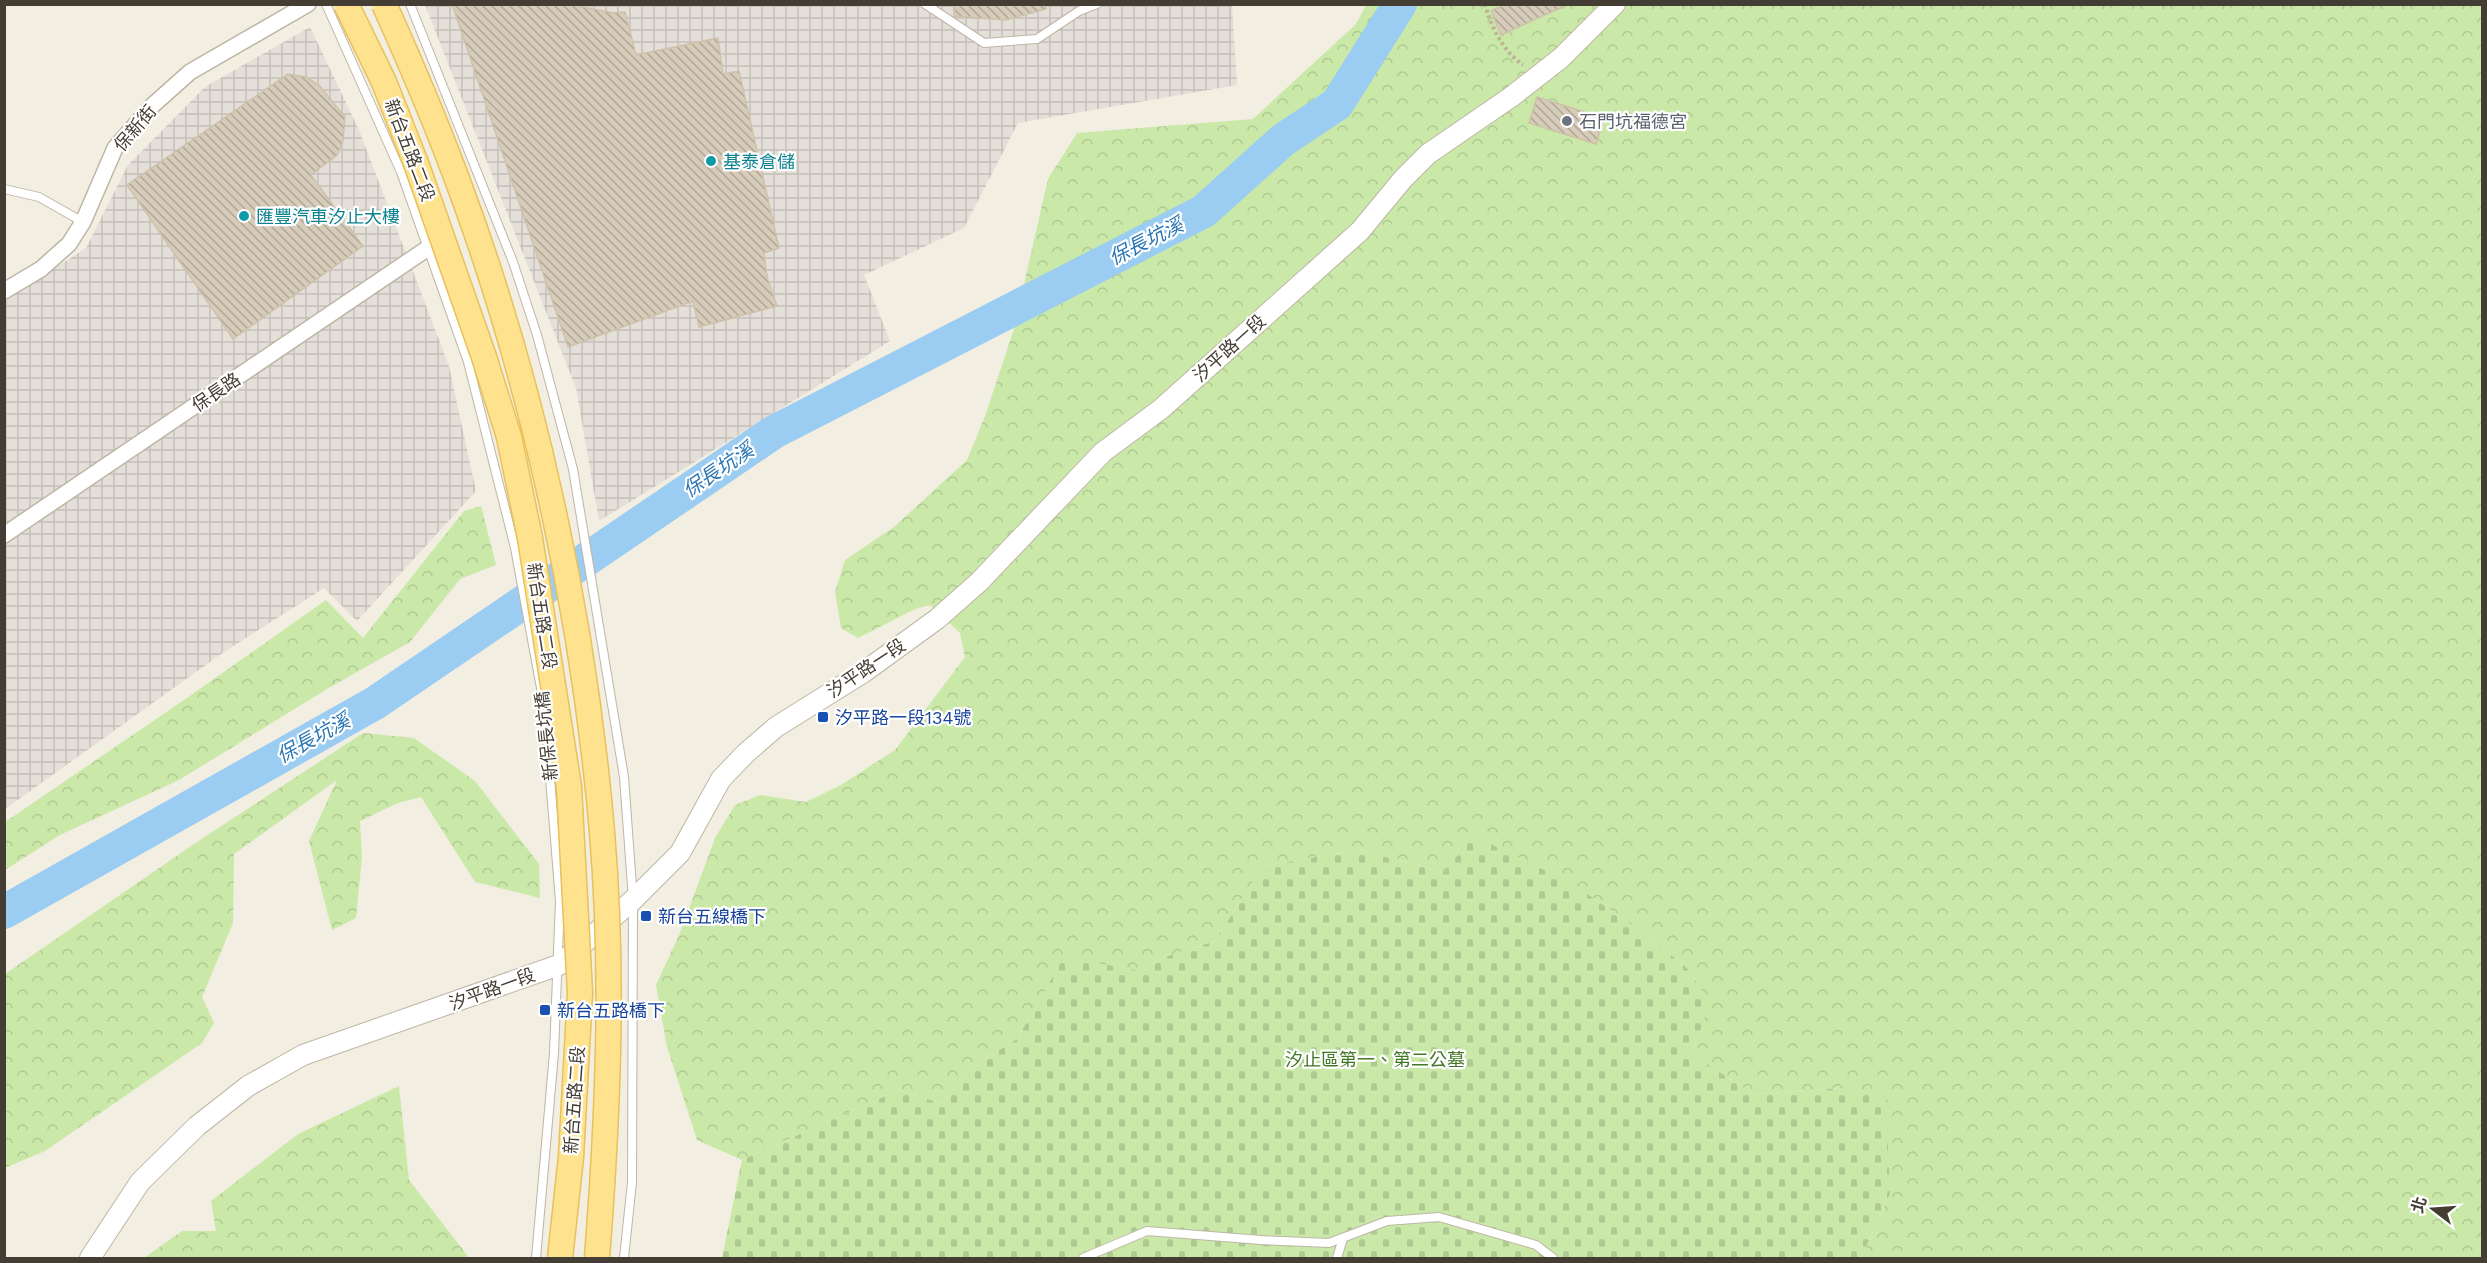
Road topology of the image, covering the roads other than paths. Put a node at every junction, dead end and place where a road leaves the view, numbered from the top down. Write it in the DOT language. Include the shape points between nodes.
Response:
graph roads {
  1 [pos="308,4"];
  2 [pos="326,4"];
  3 [pos="346,4"];
  4 [pos="384,4"];
  5 [pos="410,4"];
  6 [pos="925,4"];
  7 [pos="1097,4"];
  8 [pos="1616,4"];
  9 [pos="4,189"];
  10 [pos="83,222"];
  11 [pos="428,248"];
  12 [pos="4,291"];
  13 [pos="4,535"];
  14 [pos="633,900"];
  15 [pos="559,965"];
  16 [pos="1343,1238"];
  17 [pos="90,1258"];
  18 [pos="536,1258"];
  19 [pos="560,1258"];
  20 [pos="597,1258"];
  21 [pos="624,1258"];
  22 [pos="1083,1258"];
  23 [pos="1337,1258"];
  24 [pos="1553,1258"];
  1 -- 10 [label="street, 保新街" via="190,72 153,105 115,148"];
  2 -- 11 [label="lane, 新保長坑橋" via="401,172"];
  3 -- 19 [label="main road, 新台五路二段, bridge" via="384,82 413,156 484,357 508,437 530,538 569,787 580,993 572,1145"];
  4 -- 20 [label="main road, 新台五路二段, bridge" via="462,191 513,352 549,492 585,685 602,832 608,936 609,1056"];
  5 -- 14 [label="lane" via="513,262 573,470 624,777"];
  6 -- 7 [label="lane" via="984,42 1037,39 1079,11"];
  8 -- 14 [label="street, 汐平路一段" via="1539,76 1428,154 1360,231 1161,409 1103,452 980,582 937,619 864,672 776,727 746,753 721,779 680,853"];
  9 -- 10 [label="lane" via="39,197"];
  10 -- 12 [label="street, 保新街" via="69,244 48,263"];
  11 -- 13 [label="street, 保長路"];
  11 -- 15 [label="lane, 新保長坑橋" via="468,362 515,548 544,704 560,901"];
  14 -- 15 [label="street, 汐平路一段"];
  14 -- 21 [label="lane" via="632,1182"];
  15 -- 17 [label="street, 汐平路一段" via="303,1054 248,1086 197,1126 140,1182"];
  15 -- 18 [label="lane, 新保長坑橋"];
  16 -- 22 [label="lane" via="1329,1243 1147,1231"];
  16 -- 23 [label="lane"];
  16 -- 24 [label="lane" via="1387,1221 1438,1217 1536,1245"];
}
